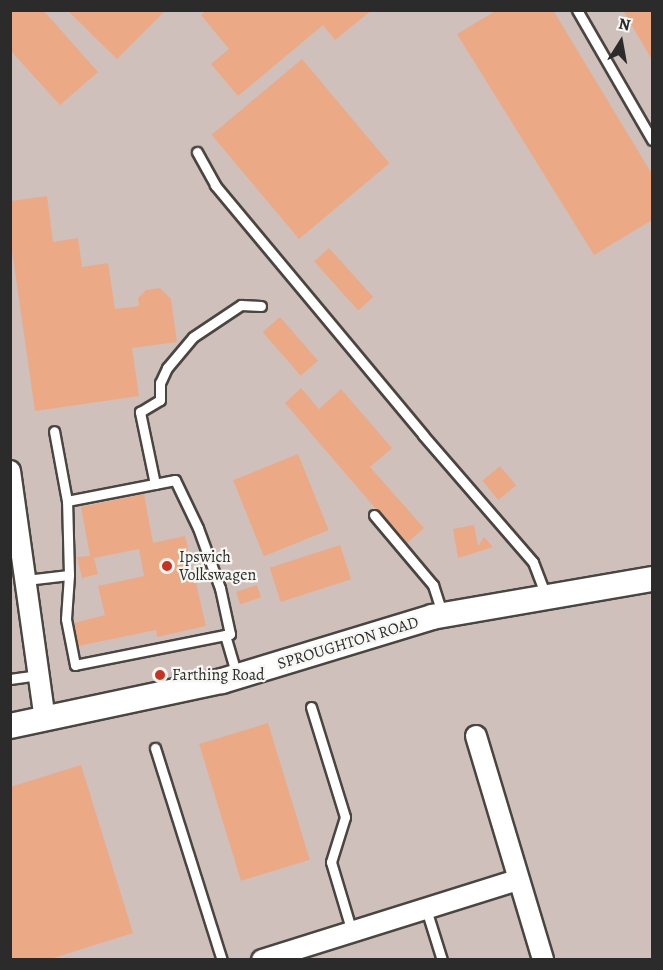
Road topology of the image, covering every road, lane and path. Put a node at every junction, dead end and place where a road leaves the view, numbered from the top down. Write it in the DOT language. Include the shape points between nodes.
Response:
graph roads {
  1 [pos="577,10"];
  2 [pos="652,140"];
  3 [pos="197,152"];
  4 [pos="261,306"];
  5 [pos="54,431"];
  6 [pos="10,471"];
  7 [pos="155,484"];
  8 [pos="67,501"];
  9 [pos="374,515"];
  10 [pos="69,575"];
  11 [pos="652,579"];
  12 [pos="26,580"];
  13 [pos="547,598"];
  14 [pos="443,616"];
  15 [pos="225,635"];
  16 [pos="37,675"];
  17 [pos="237,676"];
  18 [pos="10,679"];
  19 [pos="310,707"];
  20 [pos="45,720"];
  21 [pos="10,726"];
  22 [pos="476,736"];
  23 [pos="156,748"];
  24 [pos="518,880"];
  25 [pos="426,909"];
  26 [pos="352,932"];
  27 [pos="295,955"];
  28 [pos="222,960"];
  29 [pos="262,960"];
  30 [pos="442,960"];
  31 [pos="543,960"];
  1 -- 2 [label="lane"];
  3 -- 13 [label="lane" via="215,185 533,562"];
  4 -- 7 [label="lane" via="241,305 193,337 167,368 160,383 160,400 140,412"];
  5 -- 8 [label="lane"];
  6 -- 12 [label="street"];
  7 -- 8 [label="lane"];
  7 -- 15 [label="lane" via="175,480 198,528 220,588 230,634"];
  8 -- 10 [label="lane"];
  9 -- 14 [label="lane" via="433,585"];
  10 -- 12 [label="lane"];
  10 -- 15 [label="lane" via="66,619 75,665"];
  11 -- 13 [label="street, SPROUGHTON ROAD"];
  12 -- 16 [label="street"];
  13 -- 14 [label="street, SPROUGHTON ROAD"];
  14 -- 17 [label="street, SPROUGHTON ROAD"];
  15 -- 17 [label="lane"];
  16 -- 18 [label="lane"];
  16 -- 20 [label="street"];
  17 -- 20 [label="street, SPROUGHTON ROAD"];
  19 -- 26 [label="lane" via="345,817 331,862"];
  20 -- 21 [label="street, SPROUGHTON ROAD"];
  22 -- 24 [label="street"];
  23 -- 28 [label="lane"];
  24 -- 25 [label="street"];
  24 -- 31 [label="street"];
  25 -- 26 [label="street"];
  25 -- 30 [label="lane"];
  26 -- 27 [label="street"];
  27 -- 29 [label="street"];
}
